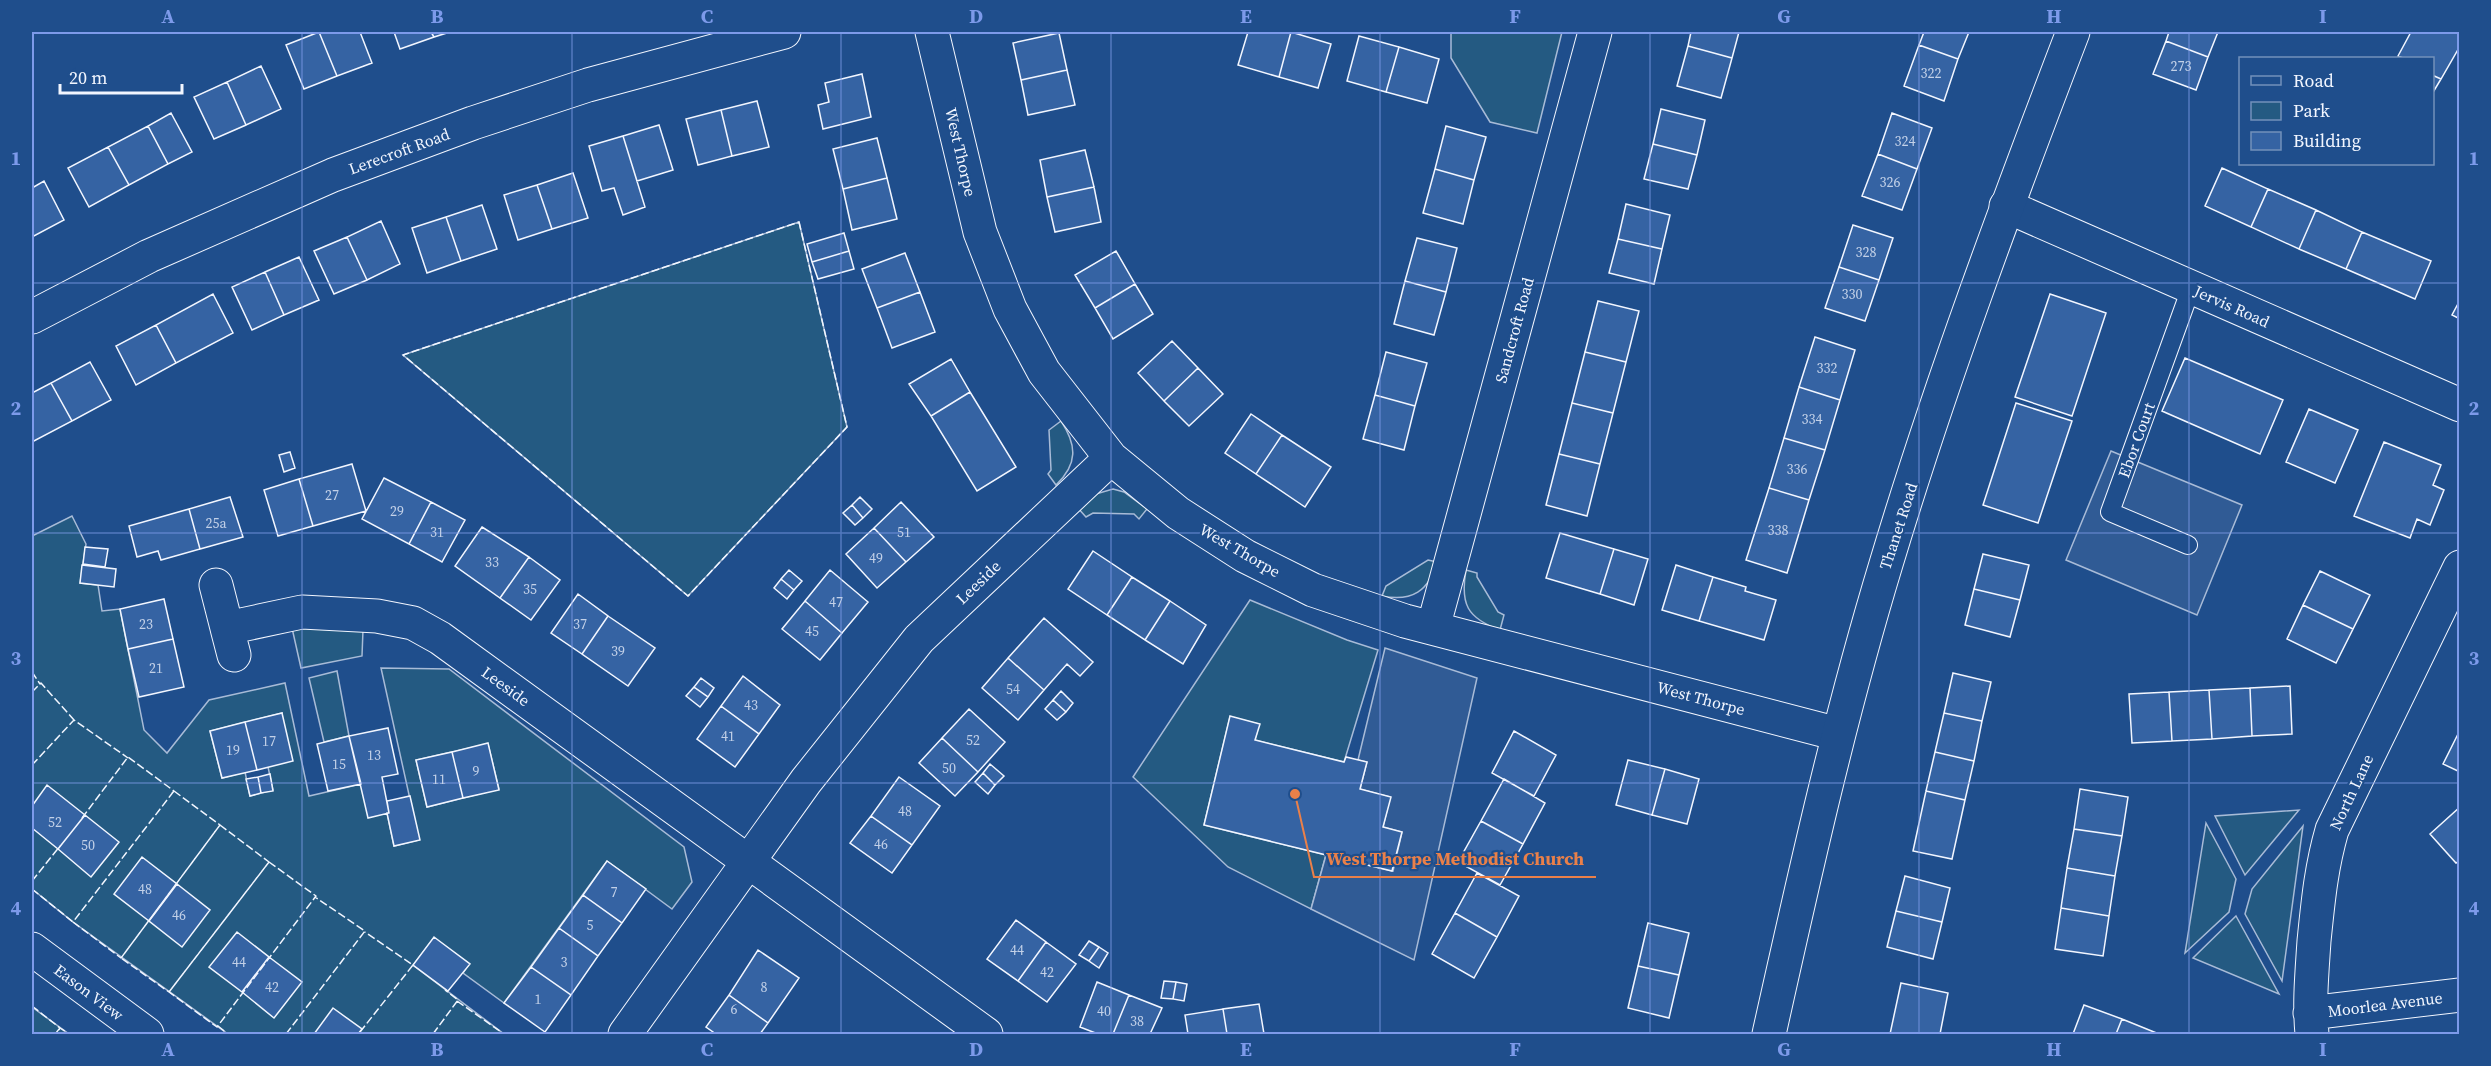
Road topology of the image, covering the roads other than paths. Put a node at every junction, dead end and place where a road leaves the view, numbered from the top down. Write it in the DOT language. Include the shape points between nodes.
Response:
graph roads {
  1 [pos="784,32"];
  2 [pos="932,32"];
  3 [pos="1595,32"];
  4 [pos="2073,32"];
  5 [pos="2006,206"];
  6 [pos="2191,288"];
  7 [pos="32,316"];
  8 [pos="2460,405"];
  9 [pos="1111,458"];
  10 [pos="2188,545"];
  11 [pos="2460,567"];
  12 [pos="216,585"];
  13 [pos="1433,628"];
  14 [pos="1838,734"];
  15 [pos="749,861"];
  16 [pos="32,949"];
  17 [pos="2460,995"];
  18 [pos="2311,1024"];
  19 [pos="147,1035"];
  20 [pos="625,1035"];
  21 [pos="986,1035"];
  22 [pos="1769,1035"];
  1 -- 7 [label="street, Lerecroft Road" via="588,86 333,175 149,256"];
  2 -- 9 [label="street, West Thorpe" via="980,232 1010,309 1044,372"];
  3 -- 13 [label="street, Sandcroft Road"];
  4 -- 5 [label="street, Thanet Road"];
  5 -- 6 [label="street, Jervis Road"];
  5 -- 14 [label="street, Thanet Road" via="1886,564"];
  6 -- 8 [label="street, Jervis Road"];
  6 -- 10 [label="lane, Ebor Court" via="2110,512"];
  9 -- 13 [label="street, West Thorpe" via="1178,513 1245,556 1313,590"];
  9 -- 15 [label="street, Leeside" via="919,639 806,781"];
  11 -- 18 [label="street, North Lane" via="2332,830 2322,866"];
  12 -- 15 [label="street, Leeside" via="230,642 302,612 377,616 413,623 440,638"];
  13 -- 14 [label="street, West Thorpe"];
  14 -- 22 [label="street, Thanet Road"];
  15 -- 20 [label="street, Leeside"];
  15 -- 21 [label="street, Leeside"];
  16 -- 19 [label="street, Eason View"];
  17 -- 18 [label="street, Moorlea Avenue"];
}
